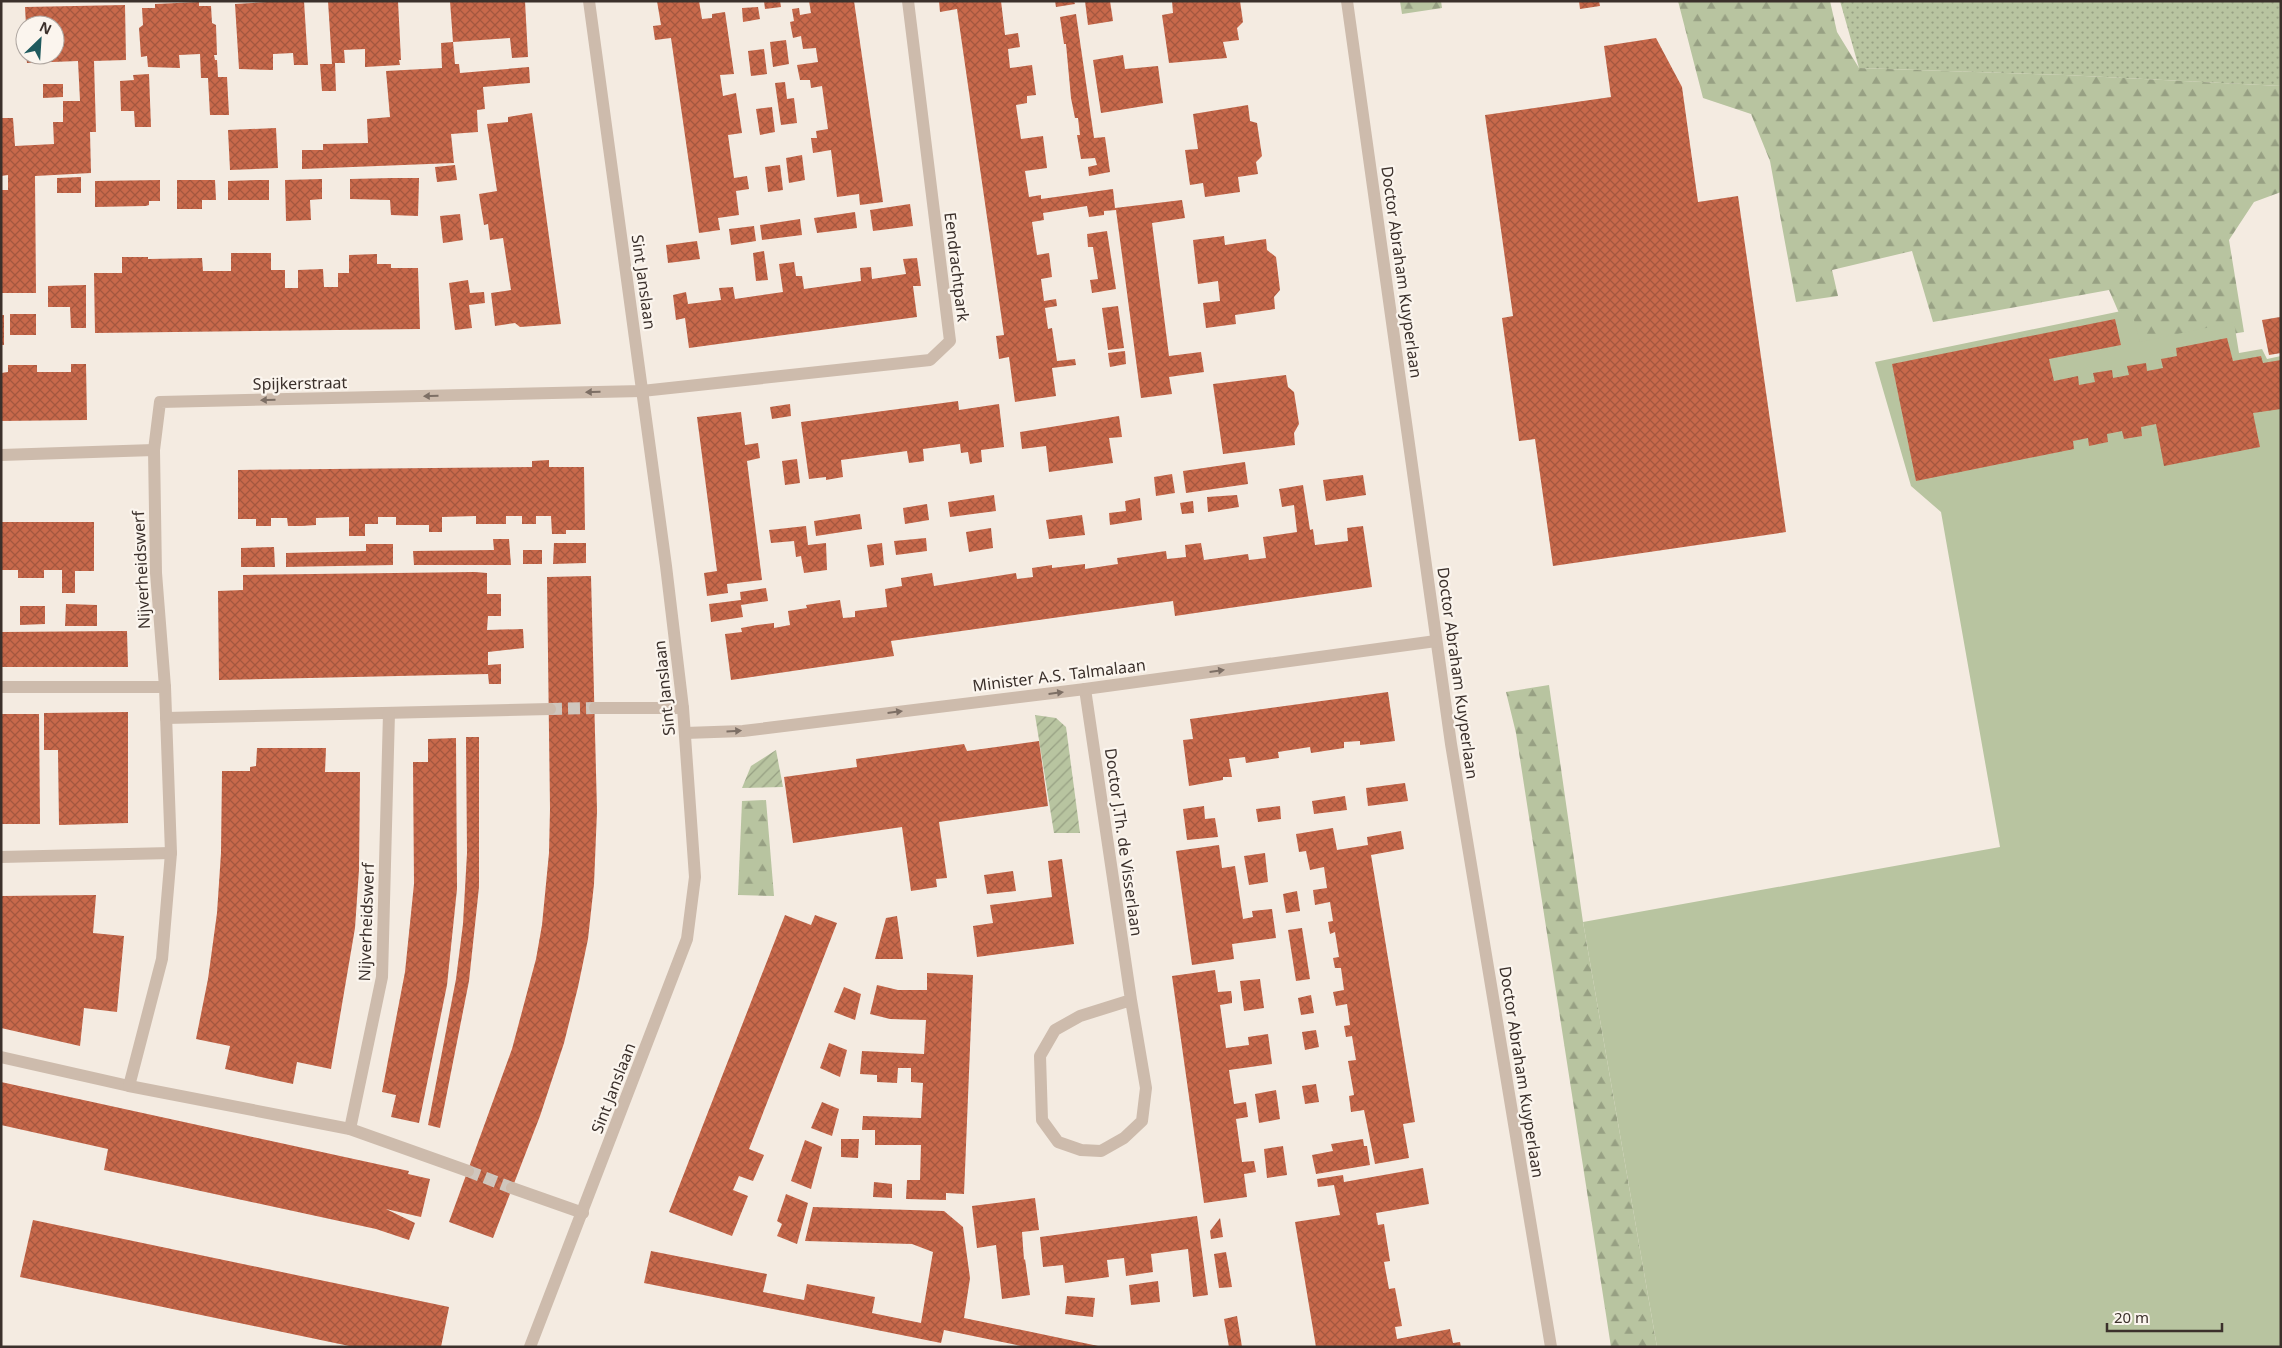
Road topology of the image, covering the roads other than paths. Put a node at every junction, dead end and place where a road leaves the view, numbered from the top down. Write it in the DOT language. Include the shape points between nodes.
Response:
graph roads {
  1 [pos="589,1"];
  2 [pos="908,1"];
  3 [pos="1347,1"];
  4 [pos="642,390"];
  5 [pos="154,450"];
  6 [pos="1,455"];
  7 [pos="1436,641"];
  8 [pos="1,687"];
  9 [pos="164,687"];
  10 [pos="1085,689"];
  11 [pos="595,708"];
  12 [pos="683,708"];
  13 [pos="550,709"];
  14 [pos="388,712"];
  15 [pos="166,718"];
  16 [pos="685,733"];
  17 [pos="171,853"];
  18 [pos="1,857"];
  19 [pos="1131,1000"];
  20 [pos="1,1057"];
  21 [pos="130,1086"];
  22 [pos="350,1129"];
  23 [pos="468,1171"];
  24 [pos="512,1188"];
  25 [pos="583,1213"];
  26 [pos="530,1347"];
  27 [pos="1551,1347"];
  1 -- 4 [label="street, Sint Janslaan"];
  2 -- 4 [label="street, Eendrachtpark" via="950,341 930,360"];
  3 -- 7 [label="street, Doctor Abraham Kuyperlaan"];
  4 -- 5 [label="street, Spijkerstraat, one-way" via="160,402"];
  4 -- 12 [label="street, Sint Janslaan"];
  5 -- 6 [label="street"];
  5 -- 9 [label="street, Nijverheidswerf" via="156,574"];
  10 -- 7 [label="street, Minister A.S. Talmalaan, one-way"];
  7 -- 27 [label="street, Doctor Abraham Kuyperlaan"];
  8 -- 9 [label="street"];
  9 -- 15 [label="street, Nijverheidswerf"];
  16 -- 10 [label="street, Minister A.S. Talmalaan, one-way" via="743,731"];
  10 -- 19 [label="street, Doctor J.Th. de Visserlaan"];
  11 -- 12 [label="street"];
  12 -- 16 [label="street, Sint Janslaan"];
  13 -- 14 [label="street"];
  14 -- 15 [label="street"];
  14 -- 22 [label="street, Nijverheidswerf" via="382,977"];
  15 -- 17 [label="street, Nijverheidswerf"];
  16 -- 25 [label="street, Sint Janslaan" via="695,877 687,939"];
  17 -- 18 [label="street"];
  17 -- 21 [label="street, Nijverheidswerf" via="162,959"];
  19 -- 19 [label="street, Doctor J.Th. de Visserlaan" via="1080,1016 1056,1030 1040,1056 1042,1120 1058,1142 1081,1150 1101,1151 1124,1138 1142,1121 1146,1088"];
  20 -- 21 [label="street"];
  21 -- 22 [label="street"];
  22 -- 23 [label="street"];
  24 -- 25 [label="street"];
  25 -- 26 [label="street, Sint Janslaan"];
}
